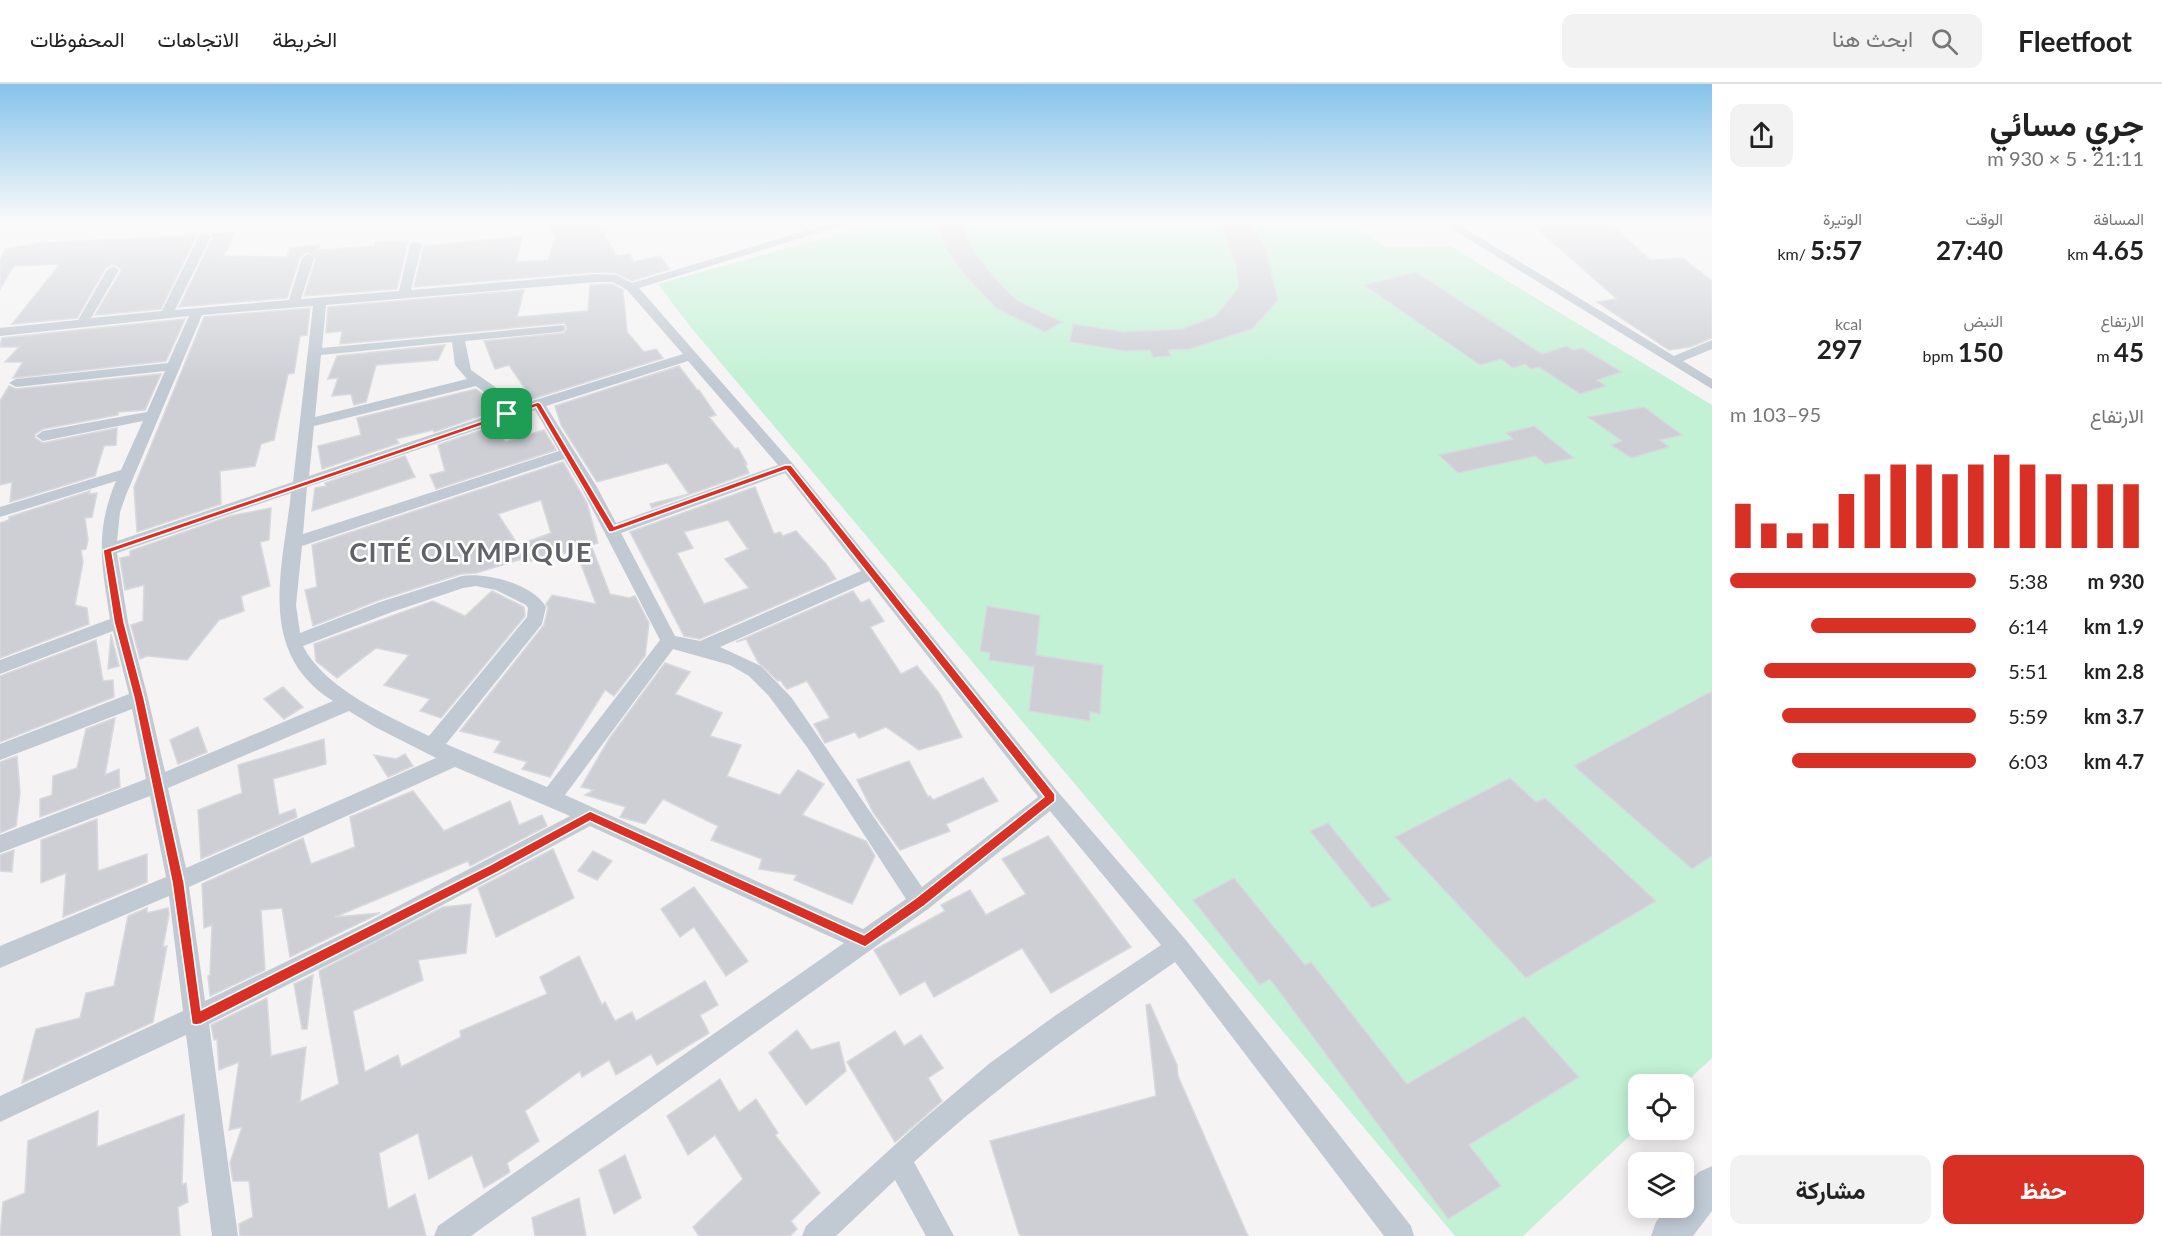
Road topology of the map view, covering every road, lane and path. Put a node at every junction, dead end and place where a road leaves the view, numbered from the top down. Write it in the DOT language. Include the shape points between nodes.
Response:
graph roads {
  1 [pos="109,275"];
  2 [pos="186,275"];
  3 [pos="303,275"];
  4 [pos="407,275"];
  5 [pos="672,275"];
  6 [pos="1533,275"];
  7 [pos="631,287"];
  8 [pos="404,295"];
  9 [pos="320,301"];
  10 [pos="294,303"];
  11 [pos="197,312"];
  12 [pos="166,315"];
  13 [pos="82,323"];
  14 [pos="559,328"];
  15 [pos="0,332"];
  16 [pos="458,338"];
  17 [pos="1712,344"];
  18 [pos="316,352"];
  19 [pos="691,356"];
  20 [pos="1673,361"];
  21 [pos="174,366"];
  22 [pos="478,381"];
  23 [pos="16,383"];
  24 [pos="1712,385"];
  25 [pos="538,404"];
  26 [pos="507,414"];
  27 [pos="153,415"];
  28 [pos="307,423"];
  29 [pos="43,436"];
  30 [pos="567,453"];
  31 [pos="788,467"];
  32 [pos="127,472"];
  33 [pos="298,487"];
  34 [pos="0,512"];
  35 [pos="612,530"];
  36 [pos="293,543"];
  37 [pos="108,550"];
  38 [pos="871,573"];
  39 [pos="119,622"];
  40 [pos="669,641"];
  41 [pos="293,643"];
  42 [pos="702,648"];
  43 [pos="0,667"];
  44 [pos="139,698"];
  45 [pos="350,702"];
  46 [pos="432,747"];
  47 [pos="0,752"];
  48 [pos="455,758"];
  49 [pos="157,784"];
  50 [pos="551,798"];
  51 [pos="1052,798"];
  52 [pos="590,816"];
  53 [pos="0,844"];
  54 [pos="178,882"];
  55 [pos="920,902"];
  56 [pos="865,941"];
  57 [pos="1178,947"];
  58 [pos="0,957"];
  59 [pos="196,1019"];
  60 [pos="0,1109"];
  61 [pos="898,1160"];
  62 [pos="1712,1185"];
  63 [pos="225,1236"];
  64 [pos="448,1236"];
  65 [pos="816,1236"];
  66 [pos="941,1236"];
  67 [pos="1401,1236"];
  68 [pos="1670,1236"];
  1 -- 13 [label="street"];
  2 -- 12 [label="street"];
  3 -- 10 [label="street"];
  4 -- 8 [label="street"];
  5 -- 7 [label="street"];
  6 -- 20 [label="street"];
  7 -- 8 [label="street" via="616,279 597,278"];
  7 -- 19 [label="street"];
  8 -- 9 [label="street"];
  9 -- 10 [label="street"];
  9 -- 18 [label="street"];
  10 -- 11 [label="street"];
  11 -- 12 [label="street"];
  11 -- 21 [label="street"];
  12 -- 13 [label="street"];
  13 -- 15 [label="street"];
  14 -- 16 [label="street"];
  16 -- 18 [label="street"];
  16 -- 22 [label="street" via="462,365"];
  17 -- 20 [label="street"];
  18 -- 28 [label="street"];
  19 -- 25 [label="street"];
  19 -- 31 [label="street"];
  20 -- 24 [label="street"];
  21 -- 23 [label="street"];
  21 -- 27 [label="street"];
  22 -- 26 [label="street" via="493,392"];
  22 -- 28 [label="street"];
  25 -- 26 [label="street"];
  25 -- 30 [label="street"];
  26 -- 33 [label="street"];
  27 -- 29 [label="street"];
  27 -- 32 [label="street"];
  28 -- 33 [label="street"];
  30 -- 35 [label="street"];
  30 -- 36 [label="street"];
  31 -- 35 [label="street"];
  31 -- 38 [label="street"];
  32 -- 34 [label="street"];
  32 -- 37 [label="street" via="112,512"];
  33 -- 36 [label="street"];
  33 -- 37 [label="street"];
  35 -- 40 [label="street"];
  36 -- 41 [label="street" via="286,606"];
  37 -- 39 [label="street"];
  38 -- 42 [label="street"];
  38 -- 51 [label="street"];
  39 -- 43 [label="street"];
  39 -- 44 [label="street"];
  40 -- 42 [label="street"];
  40 -- 50 [label="street"];
  41 -- 45 [label="street" via="302,661 329,689"];
  41 -- 46 [label="street" via="462,582 489,582 532,601 537,607 536,619"];
  42 -- 55 [label="street" via="754,670 765,681 805,728"];
  44 -- 47 [label="street"];
  44 -- 49 [label="street"];
  45 -- 46 [label="street"];
  45 -- 49 [label="street"];
  46 -- 48 [label="street"];
  48 -- 50 [label="street"];
  48 -- 54 [label="street"];
  49 -- 53 [label="street"];
  49 -- 54 [label="street"];
  50 -- 52 [label="street"];
  51 -- 55 [label="street"];
  51 -- 57 [label="street"];
  52 -- 56 [label="street"];
  52 -- 59 [label="street"];
  54 -- 58 [label="street"];
  54 -- 59 [label="street"];
  55 -- 56 [label="street"];
  56 -- 64 [label="street"];
  57 -- 61 [label="street" via="997,1073"];
  57 -- 67 [label="street"];
  59 -- 60 [label="street"];
  59 -- 63 [label="street"];
  61 -- 65 [label="street"];
  61 -- 66 [label="street"];
  62 -- 68 [label="main road"];
}
